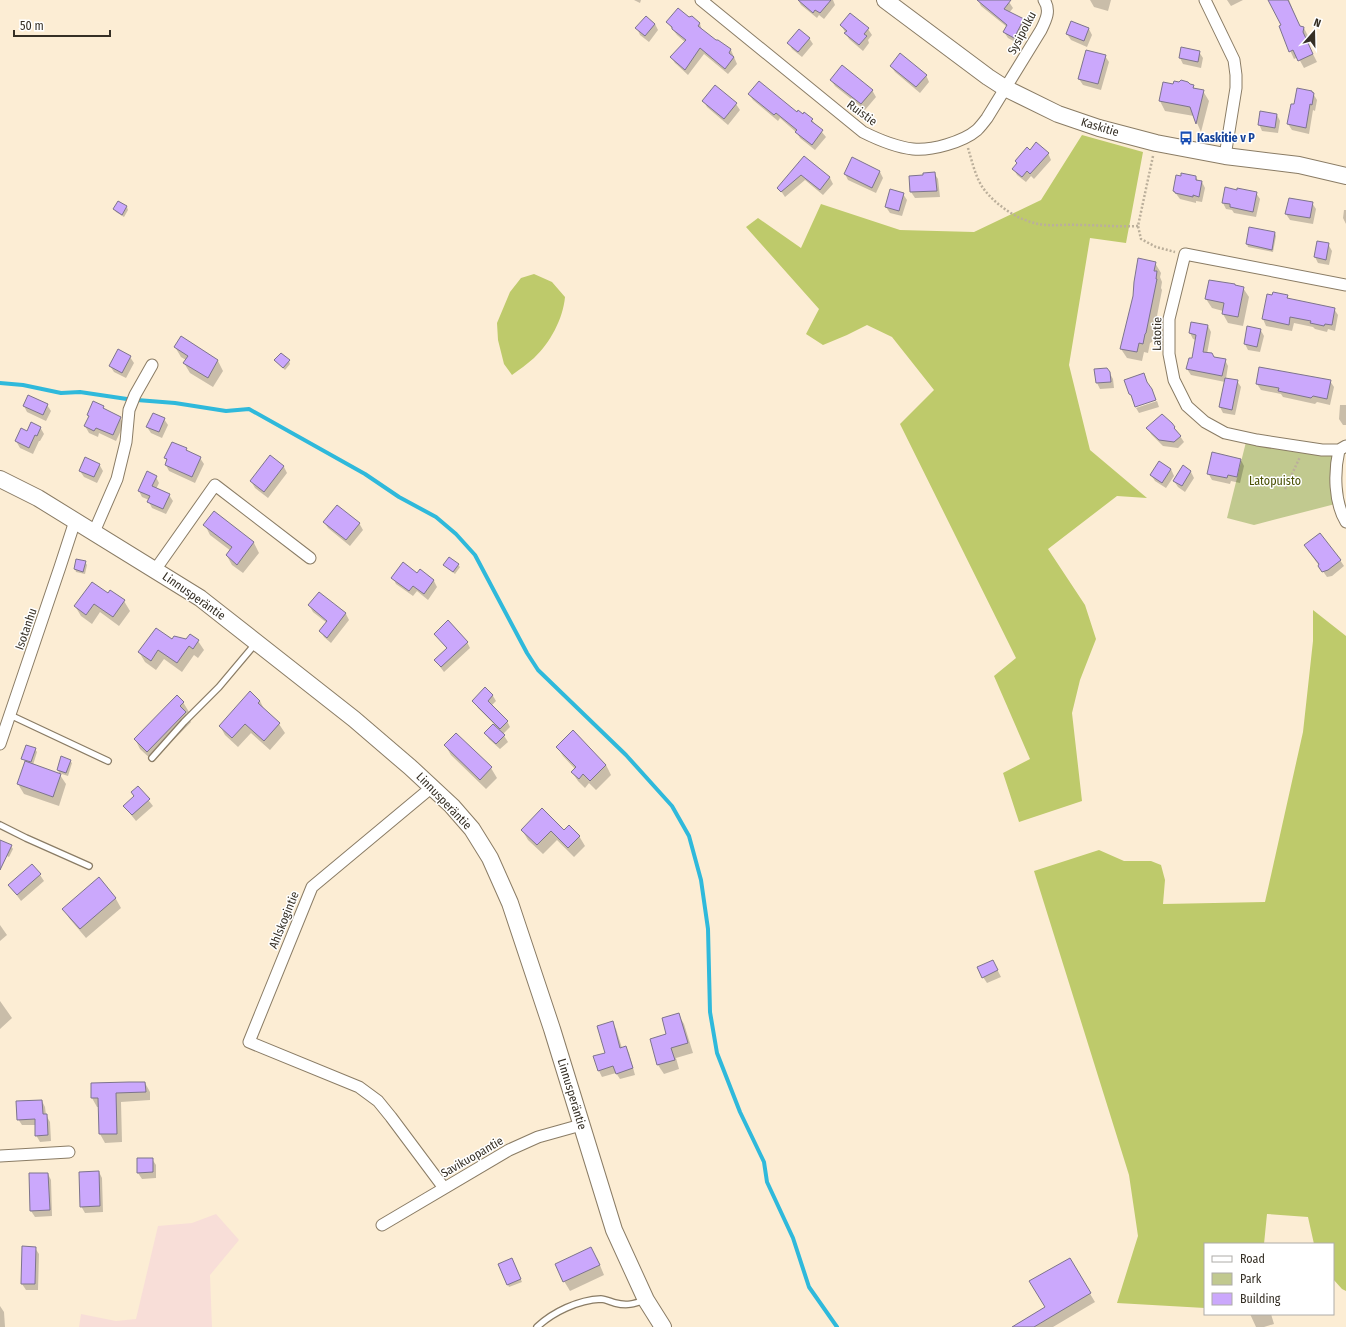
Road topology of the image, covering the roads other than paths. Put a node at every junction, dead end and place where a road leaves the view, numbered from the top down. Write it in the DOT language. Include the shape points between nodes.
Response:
graph roads {
  1 [pos="702,0"];
  2 [pos="886,0"];
  3 [pos="1044,0"];
  4 [pos="1205,0"];
  5 [pos="1009,82"];
  6 [pos="1225,156"];
  7 [pos="1346,176"];
  8 [pos="1346,285"];
  9 [pos="152,365"];
  10 [pos="1342,448"];
  11 [pos="0,479"];
  12 [pos="74,521"];
  13 [pos="1346,522"];
  14 [pos="94,532"];
  15 [pos="310,558"];
  16 [pos="155,570"];
  17 [pos="256,642"];
  18 [pos="10,715"];
  19 [pos="0,744"];
  20 [pos="152,758"];
  21 [pos="108,761"];
  22 [pos="432,787"];
  23 [pos="0,825"];
  24 [pos="89,866"];
  25 [pos="581,1125"];
  26 [pos="69,1152"];
  27 [pos="0,1156"];
  28 [pos="444,1188"];
  29 [pos="382,1225"];
  30 [pos="646,1300"];
  31 [pos="537,1327"];
  32 [pos="664,1327"];
  1 -- 5 [label="street, Ruistie" via="864,132 879,140 914,149 934,148 964,138 977,130 987,118"];
  2 -- 5 [label="street, Kaskitie" via="959,56"];
  3 -- 5 [label="street, Sysipolku" via="1048,11 1041,30"];
  4 -- 6 [label="street" via="1234,60 1236,75"];
  5 -- 6 [label="street, Kaskitie" via="1058,114 1156,143"];
  6 -- 7 [label="street, Kaskitie" via="1299,165"];
  8 -- 10 [label="street, Latotie" via="1185,254 1169,319 1169,354 1174,380 1187,406 1205,422 1225,433 1257,440 1322,450"];
  9 -- 14 [label="street" via="129,410 126,442 117,478"];
  10 -- 13 [label="street" via="1337,461 1337,494"];
  11 -- 12 [label="street, Linnusperäntie" via="38,498"];
  12 -- 14 [label="street, Linnusperäntie"];
  12 -- 18 [label="street, Isotanhu"];
  14 -- 16 [label="street, Linnusperäntie"];
  15 -- 16 [label="street" via="214,485"];
  16 -- 17 [label="street, Linnusperäntie" via="200,598"];
  17 -- 20 [label="lane" via="220,687"];
  17 -- 22 [label="street, Linnusperäntie" via="354,719"];
  18 -- 19 [label="street, Isotanhu"];
  18 -- 21 [label="lane"];
  22 -- 25 [label="street, Linnusperäntie" via="472,829 490,858 510,903"];
  22 -- 28 [label="street, Ahlskogintie" via="312,887 249,1042 359,1087 378,1101"];
  23 -- 24 [label="lane"];
  25 -- 28 [label="street, Savikuopantie" via="538,1137 509,1150"];
  25 -- 30 [label="street, Linnusperäntie" via="614,1230"];
  26 -- 27 [label="street"];
  28 -- 29 [label="street, Savikuopantie"];
  30 -- 31 [label="lane" via="631,1305 602,1299 581,1303 557,1312"];
  30 -- 32 [label="street, Linnusperäntie"];
}
